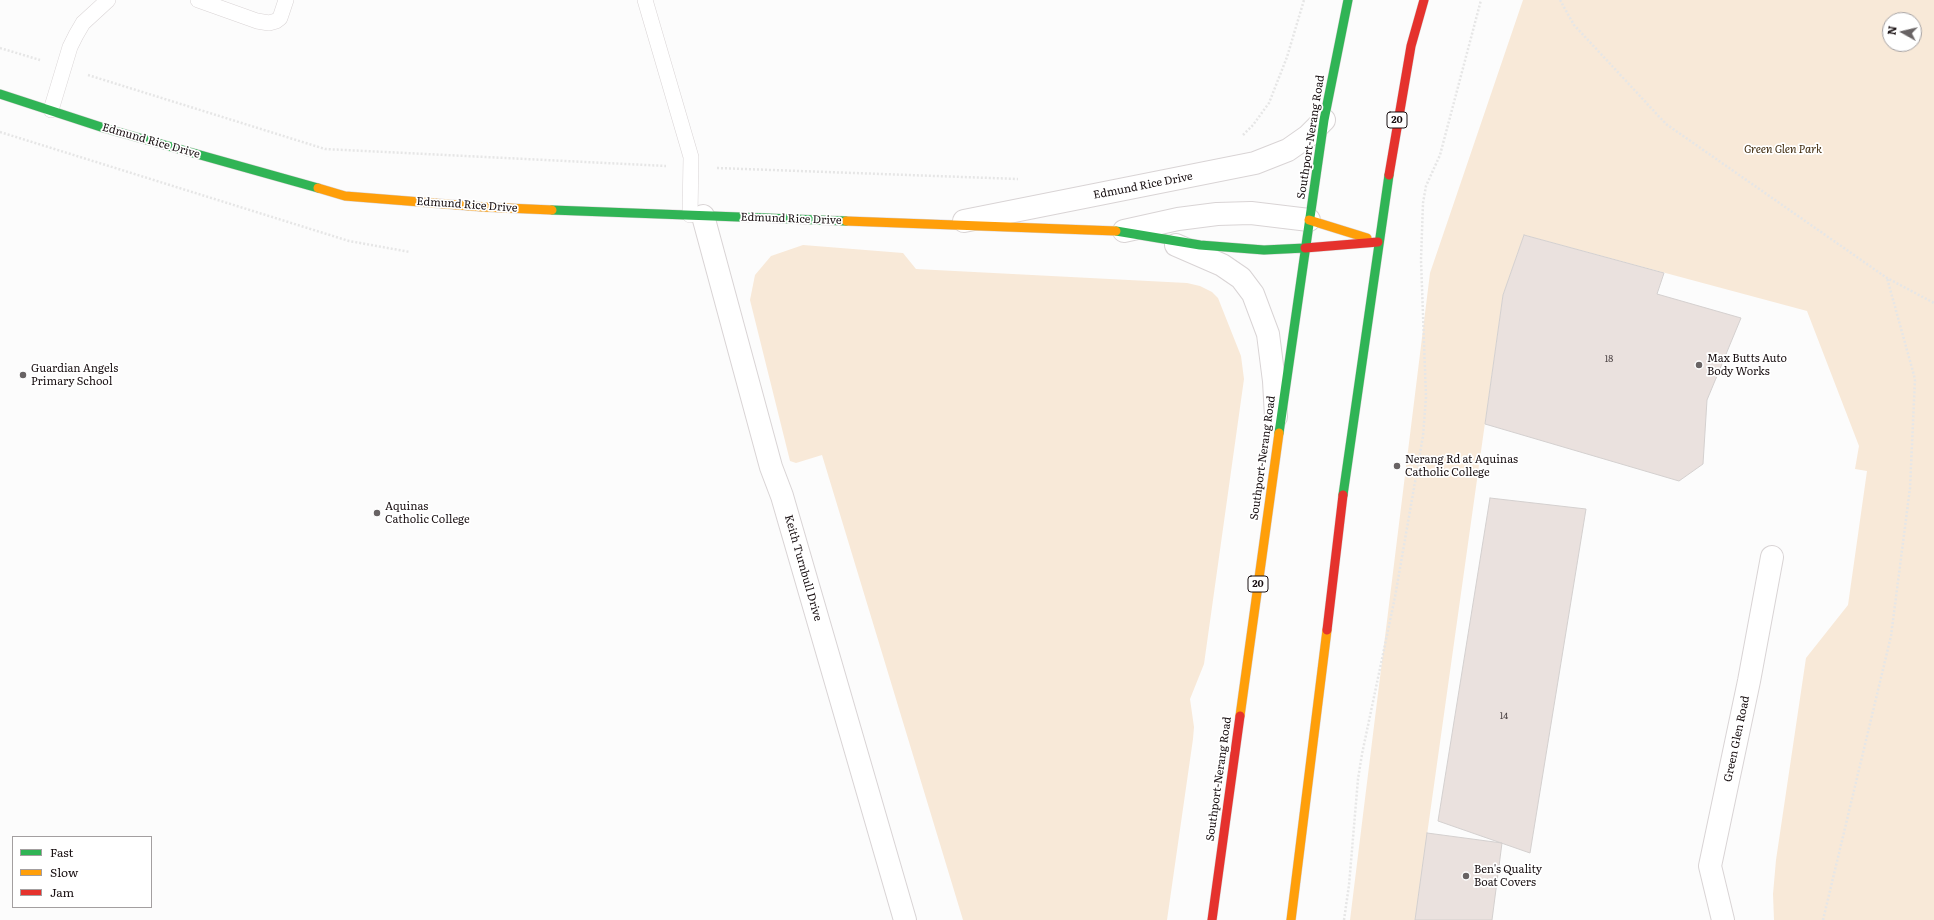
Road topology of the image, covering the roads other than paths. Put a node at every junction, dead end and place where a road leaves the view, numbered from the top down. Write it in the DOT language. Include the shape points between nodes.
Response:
graph roads {
  1 [pos="108,0"];
  2 [pos="198,0"];
  3 [pos="286,0"];
  4 [pos="645,0"];
  5 [pos="1348,0"];
  6 [pos="1424,0"];
  7 [pos="0,94"];
  8 [pos="51,110"];
  9 [pos="1324,120"];
  10 [pos="697,215"];
  11 [pos="1309,220"];
  12 [pos="950,224"];
  13 [pos="1124,231"];
  14 [pos="1154,236"];
  15 [pos="1378,242"];
  16 [pos="1305,248"];
  17 [pos="1278,441"];
  18 [pos="1772,557"];
  19 [pos="905,920"];
  20 [pos="1212,920"];
  21 [pos="1291,920"];
  22 [pos="1723,920"];
  1 -- 8 [label="lane" via="83,23 76,35"];
  2 -- 3 [label="lane" via="257,22 269,23 280,18"];
  4 -- 10 [label="lane" via="691,157"];
  5 -- 9 [label="main road, Southport-Nerang Road / 20"];
  6 -- 15 [label="main road, 20" via="1411,46 1402,93"];
  7 -- 8 [label="main road, Edmund Rice Drive"];
  8 -- 10 [label="main road, Edmund Rice Drive" via="104,128 344,196 483,207"];
  9 -- 11 [label="main road, Southport-Nerang Road / 20"];
  9 -- 12 [label="street, Edmund Rice Drive" via="1308,136 1288,150 1254,163"];
  10 -- 12 [label="main road, Edmund Rice Drive"];
  10 -- 19 [label="street, Keith Turnbull Drive" via="771,467 782,496"];
  11 -- 13 [label="street, Edmund Rice Drive" via="1251,213 1217,214 1178,219"];
  11 -- 15 [label="main road"];
  11 -- 16 [label="main road, Southport-Nerang Road / 20"];
  12 -- 13 [label="main road, Edmund Rice Drive"];
  13 -- 14 [label="main road, Edmund Rice Drive"];
  14 -- 16 [label="main road, Edmund Rice Drive" via="1200,245 1264,250"];
  14 -- 17 [label="street, Edmund Rice Drive" via="1222,265 1241,278 1253,294 1268,334"];
  15 -- 16 [label="main road, Edmund Rice Drive"];
  15 -- 21 [label="main road, 20" via="1342,505"];
  16 -- 17 [label="main road, Southport-Nerang Road / 20"];
  17 -- 20 [label="main road, Southport-Nerang Road / 20"];
  18 -- 22 [label="street, Green Glen Road" via="1710,866"];
}
